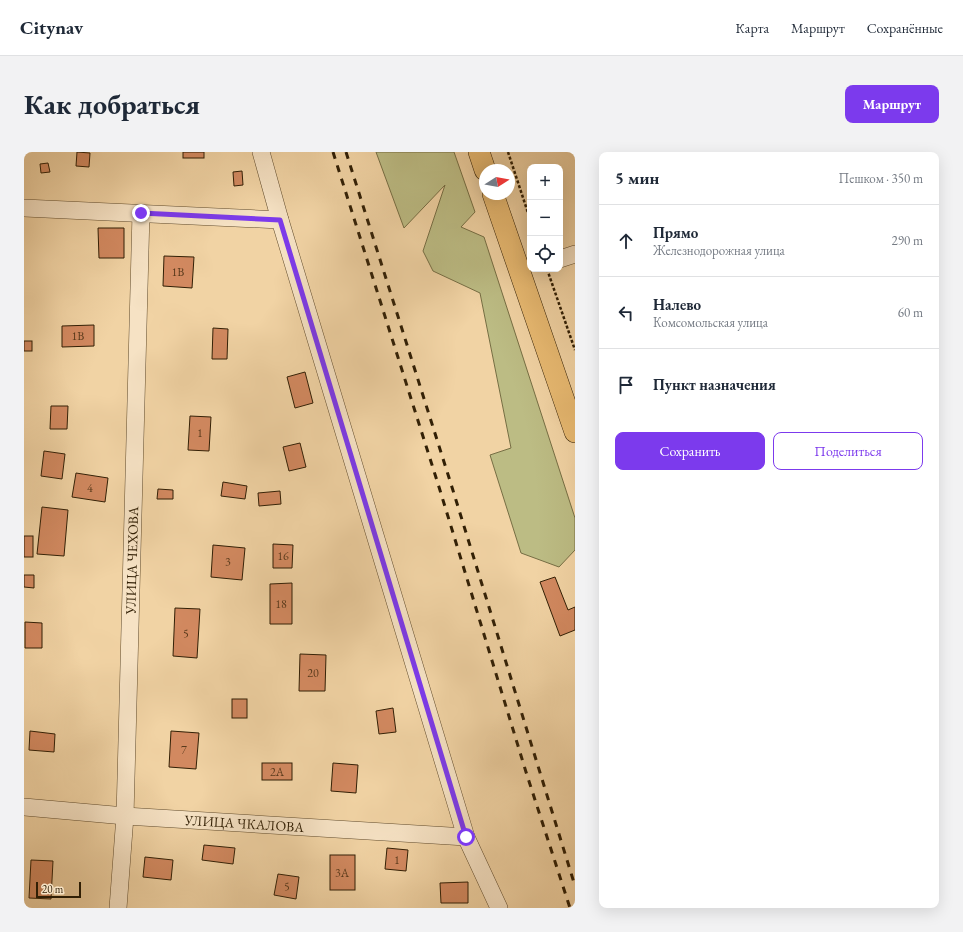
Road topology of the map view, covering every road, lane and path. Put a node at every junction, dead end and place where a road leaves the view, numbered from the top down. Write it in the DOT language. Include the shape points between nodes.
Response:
graph roads {
  1 [pos="262,152"];
  2 [pos="479,152"];
  3 [pos="508,152"];
  4 [pos="483,164"];
  5 [pos="496,200"];
  6 [pos="24,208"];
  7 [pos="527,210"];
  8 [pos="141,213"];
  9 [pos="280,220"];
  10 [pos="575,254"];
  11 [pos="563,258"];
  12 [pos="525,270"];
  13 [pos="548,272"];
  14 [pos="575,350"];
  15 [pos="575,432"];
  16 [pos="24,807"];
  17 [pos="125,816"];
  18 [pos="466,837"];
  19 [pos="118,908"];
  20 [pos="499,908"];
  1 -- 9 [label="street"];
  2 -- 4 [label="main road"];
  3 -- 7 [label="path"];
  5 -- 12 [label="main road"];
  6 -- 8 [label="street"];
  8 -- 9 [label="street"];
  8 -- 17 [label="street, УЛИЦА ЧЕХОВА"];
  9 -- 18 [label="street"];
  10 -- 11 [label="street"];
  12 -- 15 [label="main road"];
  13 -- 14 [label="path"];
  16 -- 17 [label="street, УЛИЦА ЧКАЛОВА"];
  17 -- 18 [label="street, УЛИЦА ЧКАЛОВА"];
  17 -- 19 [label="street, УЛИЦА ЧЕХОВА"];
  18 -- 20 [label="street"];
}
